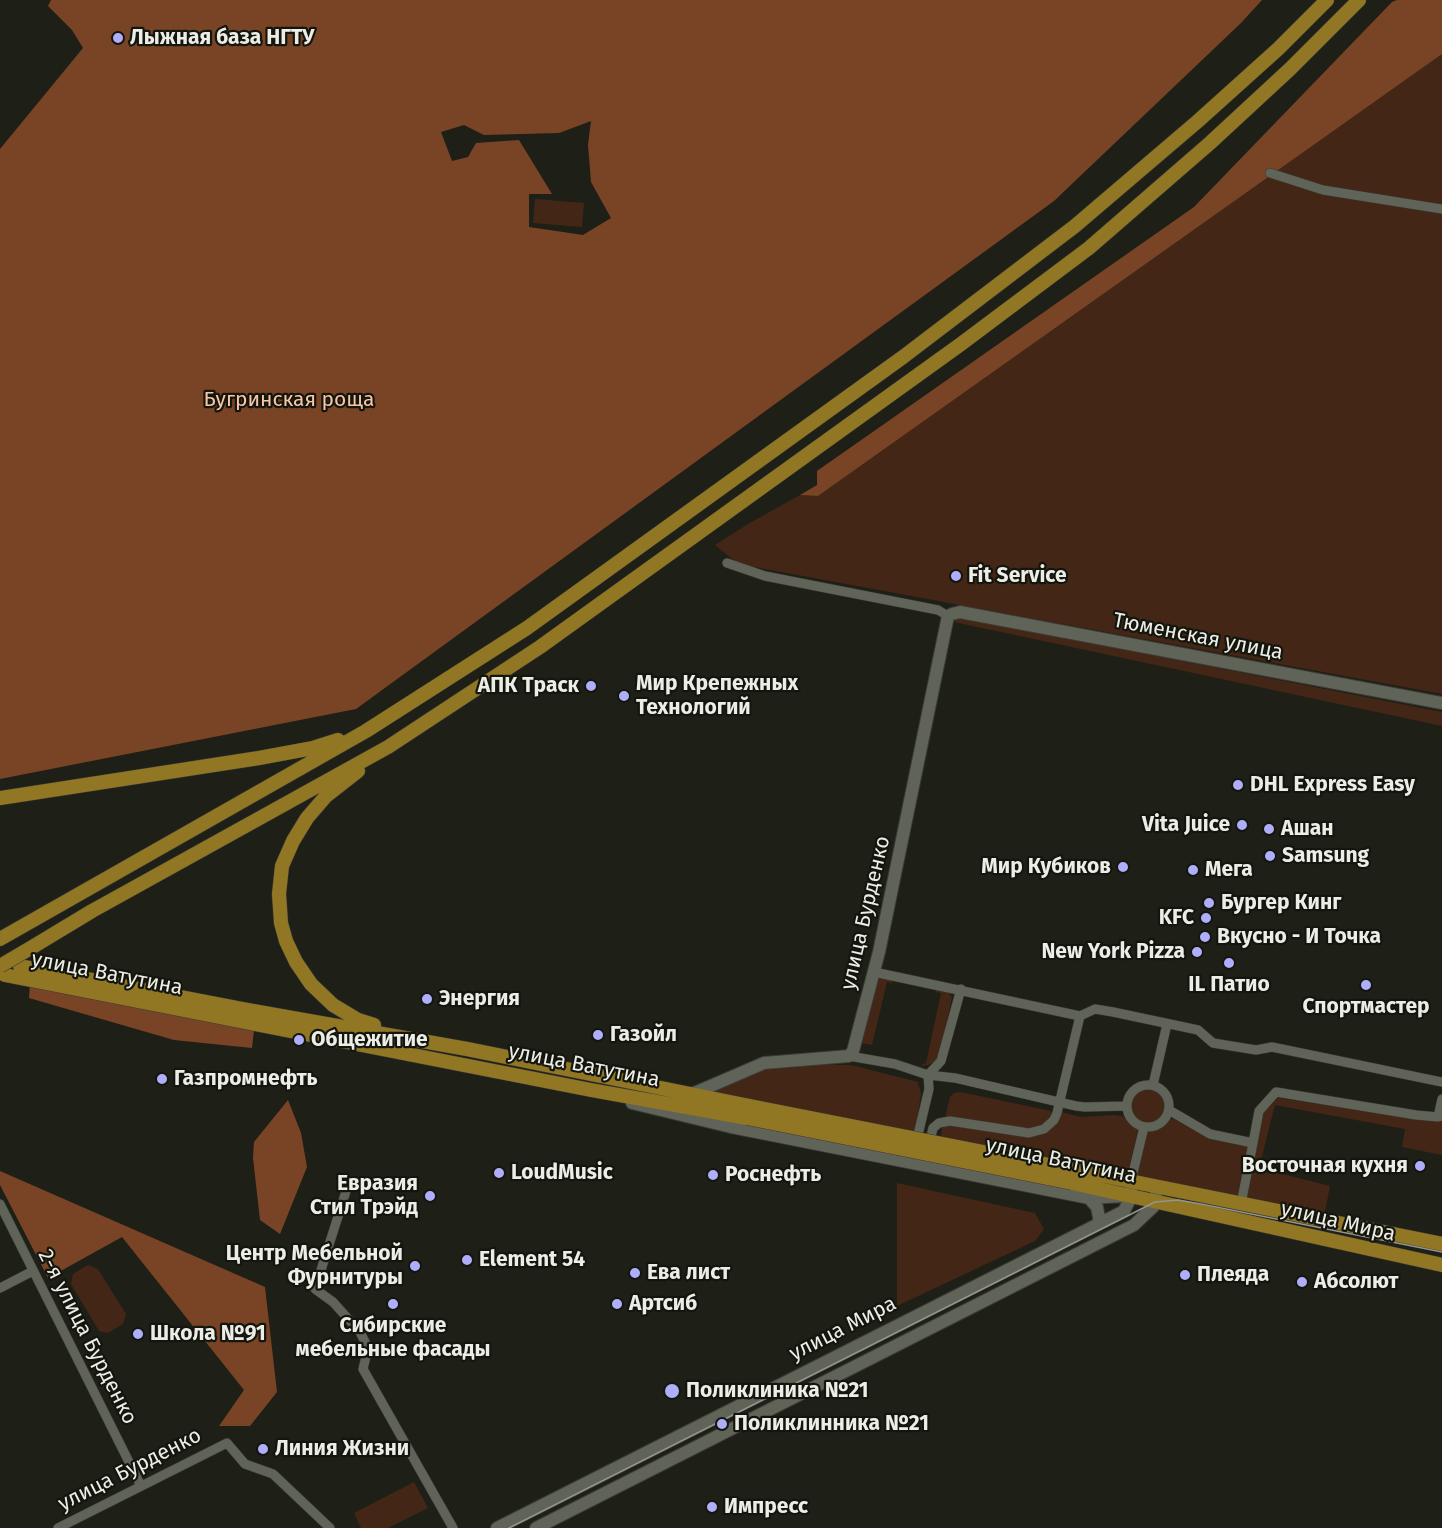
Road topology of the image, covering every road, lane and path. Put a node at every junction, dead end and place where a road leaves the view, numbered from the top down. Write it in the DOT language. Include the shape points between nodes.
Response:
graph roads {
  1 [pos="1327,0"];
  2 [pos="1359,0"];
  3 [pos="1270,173"];
  4 [pos="1442,209"];
  5 [pos="727,563"];
  6 [pos="948,616"];
  7 [pos="1442,704"];
  8 [pos="366,731"];
  9 [pos="388,747"];
  10 [pos="0,798"];
  11 [pos="0,939"];
  12 [pos="20,966"];
  13 [pos="2,970"];
  14 [pos="874,972"];
  15 [pos="961,989"];
  16 [pos="1080,1016"];
  17 [pos="1167,1024"];
  18 [pos="423,1042"];
  19 [pos="849,1056"];
  20 [pos="928,1075"];
  21 [pos="1442,1082"];
  22 [pos="1153,1085"];
  23 [pos="591,1090"];
  24 [pos="692,1094"];
  25 [pos="1442,1099"];
  26 [pos="1059,1103"];
  27 [pos="1127,1106"];
  28 [pos="1169,1110"];
  29 [pos="749,1112"];
  30 [pos="1440,1116"];
  31 [pos="1144,1127"];
  32 [pos="1253,1143"];
  33 [pos="911,1163"];
  34 [pos="924,1166"];
  35 [pos="1073,1177"];
  36 [pos="1131,1182"];
  37 [pos="348,1185"];
  38 [pos="1157,1187"];
  39 [pos="1128,1197"];
  40 [pos="1089,1198"];
  41 [pos="1155,1202"];
  42 [pos="0,1204"];
  43 [pos="1241,1204"];
  44 [pos="1100,1223"];
  45 [pos="1442,1244"];
  46 [pos="1442,1265"];
  47 [pos="33,1271"];
  48 [pos="0,1288"];
  49 [pos="880,1334"];
  50 [pos="888,1350"];
  51 [pos="141,1486"];
  52 [pos="58,1528"];
  53 [pos="330,1528"];
  54 [pos="453,1528"];
  55 [pos="497,1528"];
  56 [pos="536,1528"];
  1 -- 8 [label="main road" via="1278,50 1092,211 903,357 527,628"];
  2 -- 9 [label="main road" via="1210,143 1089,248 540,647"];
  3 -- 4 [label="street" via="1323,190"];
  5 -- 6 [label="street" via="765,576 938,610"];
  6 -- 7 [label="street, Тюменская улица" via="960,612"];
  6 -- 14 [label="street, улица Бурденко"];
  8 -- 10 [label="main road" via="313,748"];
  8 -- 11 [label="main road"];
  9 -- 13 [label="main road, bridge" via="92,911"];
  9 -- 18 [label="main road" via="326,796 292,841 282,866 281,923 296,962 333,1005 358,1020"];
  12 -- 18 [label="main road, улица Ватутина"];
  13 -- 23 [label="main road, улица Ватутина"];
  14 -- 15 [label="street"];
  14 -- 19 [label="street, улица Бурденко"];
  15 -- 16 [label="street"];
  15 -- 20 [label="street" via="941,1061"];
  16 -- 17 [label="street" via="1095,1009"];
  16 -- 26 [label="street"];
  17 -- 21 [label="street" via="1198,1030 1213,1042 1256,1050 1272,1047"];
  17 -- 22 [label="street"];
  18 -- 24 [label="main road, улица Ватутина"];
  19 -- 20 [label="street" via="913,1068"];
  19 -- 24 [label="street" via="764,1063"];
  20 -- 26 [label="street"];
  20 -- 33 [label="street"];
  22 -- 27 [label="street" via="1135,1089"];
  22 -- 28 [label="street" via="1164,1092"];
  23 -- 29 [label="main road, улица Ватутина"];
  23 -- 33 [label="street" via="681,1115"];
  24 -- 29 [label="main road, улица Ватутина"];
  25 -- 30 [label="street"];
  26 -- 27 [label="street"];
  26 -- 34 [label="street" via="1054,1120 1044,1129 1029,1133 950,1121 939,1123 933,1128"];
  27 -- 31 [label="street" via="1133,1122"];
  28 -- 31 [label="street" via="1162,1122"];
  28 -- 32 [label="street" via="1210,1134"];
  29 -- 35 [label="main road, улица Ватутина, bridge"];
  30 -- 32 [label="street" via="1276,1092 1259,1111"];
  31 -- 36 [label="street"];
  32 -- 43 [label="street"];
  33 -- 34 [label="street"];
  34 -- 40 [label="street"];
  35 -- 36 [label="main road, улица Ватутина"];
  35 -- 39 [label="main road, улица Ватутина"];
  36 -- 38 [label="main road, улица Мира"];
  36 -- 39 [label="street"];
  37 -- 54 [label="street" via="315,1289 333,1302 360,1332 368,1348 363,1369"];
  38 -- 41 [label="street"];
  38 -- 43 [label="main road, улица Мира"];
  39 -- 40 [label="street"];
  39 -- 41 [label="main road, улица Ватутина"];
  39 -- 44 [label="street, улица Мира" via="1124,1210"];
  40 -- 44 [label="street" via="1097,1207"];
  41 -- 46 [label="main road, улица Мира"];
  41 -- 50 [label="street, улица Мира" via="1134,1225"];
  42 -- 47 [label="street, 2-я улица Бурденко"];
  43 -- 45 [label="main road, улица Мира"];
  44 -- 49 [label="street, улица Мира"];
  47 -- 48 [label="street"];
  47 -- 51 [label="street, 2-я улица Бурденко"];
  49 -- 50 [label="street"];
  49 -- 55 [label="street, улица Мира"];
  50 -- 56 [label="street, улица Мира"];
  51 -- 52 [label="street, улица Бурденко"];
  51 -- 53 [label="street, улица Бурденко" via="227,1443 245,1464 273,1474"];
}
